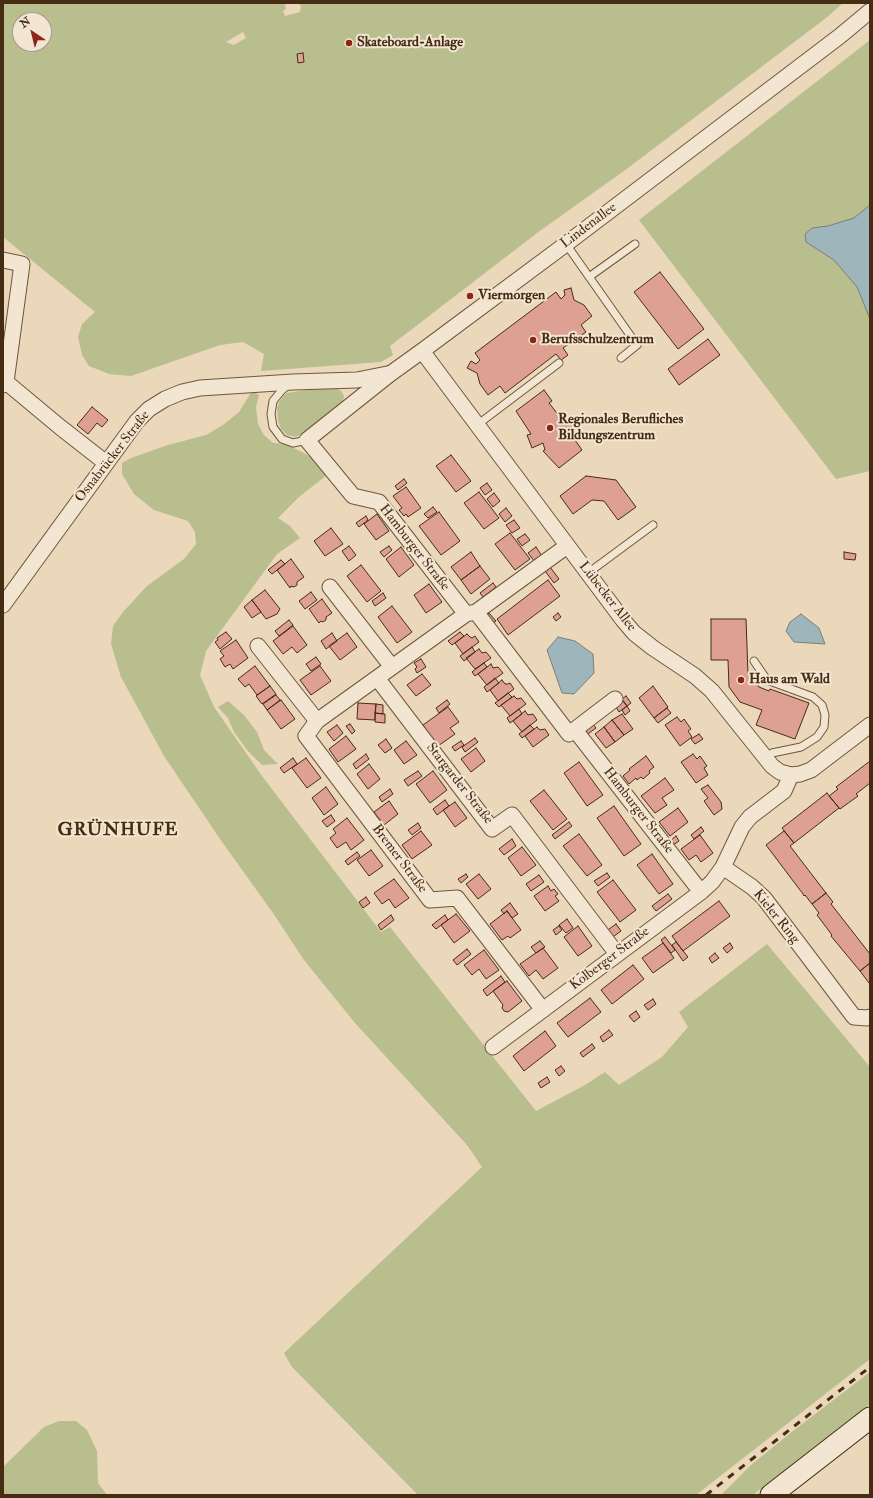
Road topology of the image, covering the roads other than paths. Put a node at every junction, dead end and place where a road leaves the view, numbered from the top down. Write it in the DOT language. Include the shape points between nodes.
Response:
graph roads {
  1 [pos="870,11"];
  2 [pos="566,244"];
  3 [pos="635,244"];
  4 [pos="3,260"];
  5 [pos="589,277"];
  6 [pos="422,351"];
  7 [pos="621,358"];
  8 [pos="559,363"];
  9 [pos="390,374"];
  10 [pos="293,382"];
  11 [pos="4,383"];
  12 [pos="476,425"];
  13 [pos="307,440"];
  14 [pos="106,463"];
  15 [pos="653,525"];
  16 [pos="567,546"];
  17 [pos="588,573"];
  18 [pos="330,588"];
  19 [pos="3,605"];
  20 [pos="471,613"];
  21 [pos="258,646"];
  22 [pos="754,661"];
  23 [pos="392,667"];
  24 [pos="377,678"];
  25 [pos="615,699"];
  26 [pos="317,721"];
  27 [pos="870,725"];
  28 [pos="575,730"];
  29 [pos="765,758"];
  30 [pos="791,776"];
  31 [pos="723,866"];
  32 [pos="700,892"];
  33 [pos="617,954"];
  34 [pos="543,1010"];
  35 [pos="870,1017"];
  36 [pos="493,1048"];
  37 [pos="870,1418"];
  38 [pos="771,1495"];
  1 -- 2 [label="street, Lindenallee"];
  2 -- 5 [label="lane"];
  2 -- 6 [label="street, Lindenallee"];
  3 -- 5 [label="lane"];
  4 -- 11 [label="street" via="22,264"];
  5 -- 7 [label="lane" via="637,345"];
  6 -- 9 [label="street, Lindenallee"];
  6 -- 12 [label="street, Lübecker Allee"];
  8 -- 12 [label="lane"];
  9 -- 10 [label="street, Osnabrücker Straße" via="357,380"];
  9 -- 13 [label="street, Lindenallee"];
  10 -- 13 [label="lane" via="273,401 270,414 273,427 282,439 293,443"];
  10 -- 14 [label="street, Osnabrücker Straße" via="200,388 165,398 137,421"];
  11 -- 14 [label="street"];
  12 -- 16 [label="street, Lübecker Allee"];
  13 -- 20 [label="street, Hamburger Straße" via="353,496 379,502"];
  14 -- 19 [label="street, Osnabrücker Straße"];
  15 -- 17 [label="lane"];
  16 -- 17 [label="street, Lübecker Allee"];
  16 -- 20 [label="street, Bremer Straße"];
  17 -- 29 [label="street, Lübecker Allee" via="634,633 712,691"];
  18 -- 23 [label="street"];
  20 -- 23 [label="street, Bremer Straße"];
  20 -- 28 [label="street, Hamburger Straße" via="569,734"];
  21 -- 26 [label="street"];
  22 -- 29 [label="lane" via="767,680 813,697 822,705 825,715 824,727 817,738 801,747 772,753"];
  23 -- 24 [label="street, Bremer Straße"];
  24 -- 26 [label="street, Bremer Straße"];
  24 -- 33 [label="street, Stargarder Straße" via="492,829 512,815"];
  25 -- 28 [label="street"];
  26 -- 34 [label="street, Bremer Straße" via="306,736 430,900 457,898"];
  27 -- 30 [label="street" via="811,770"];
  28 -- 32 [label="street, Hamburger Straße"];
  29 -- 30 [label="street, Lübecker Allee" via="780,772"];
  30 -- 31 [label="street" via="784,791 750,817 742,827"];
  31 -- 32 [label="street, Kolberger Straße" via="712,882"];
  31 -- 35 [label="street, Kieler Ring" via="764,898 854,1017"];
  32 -- 33 [label="street, Kolberger Straße"];
  33 -- 34 [label="street, Kolberger Straße"];
  34 -- 36 [label="street, Kolberger Straße"];
  37 -- 38 [label="main road"];
}
